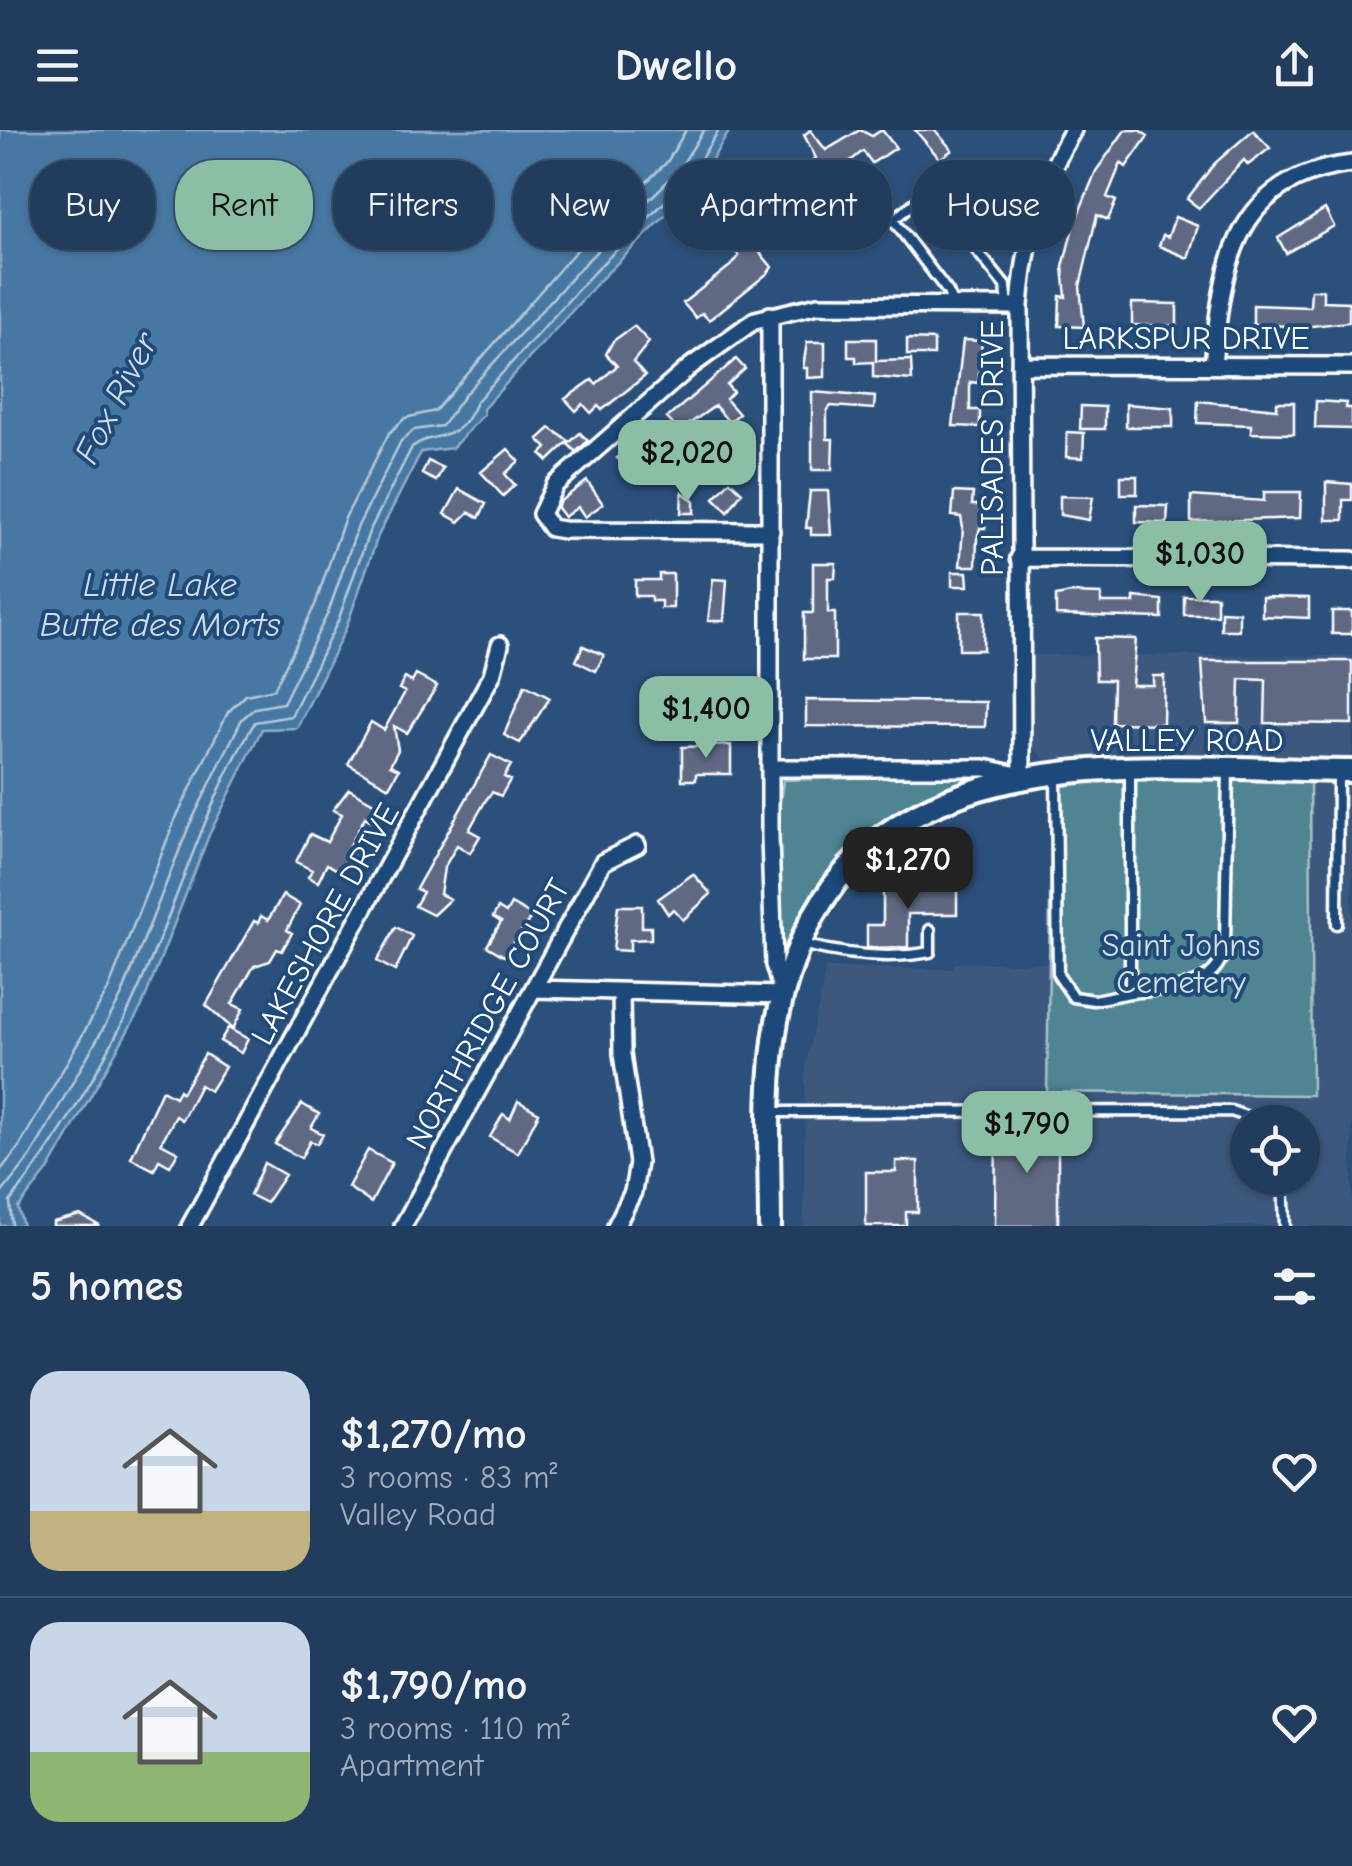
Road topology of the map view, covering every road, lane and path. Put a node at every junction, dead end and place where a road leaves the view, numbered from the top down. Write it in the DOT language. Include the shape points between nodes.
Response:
graph roads {
  1 [pos="1072,130"];
  2 [pos="1352,164"];
  3 [pos="953,306"];
  4 [pos="1014,306"];
  5 [pos="770,316"];
  6 [pos="1020,364"];
  7 [pos="1213,365"];
  8 [pos="1352,366"];
  9 [pos="772,531"];
  10 [pos="1019,558"];
  11 [pos="1352,560"];
  12 [pos="500,645"];
  13 [pos="770,768"];
  14 [pos="1130,768"];
  15 [pos="1228,769"];
  16 [pos="1056,771"];
  17 [pos="1345,771"];
  18 [pos="1022,776"];
  19 [pos="637,846"];
  20 [pos="1337,924"];
  21 [pos="930,930"];
  22 [pos="801,944"];
  23 [pos="534,990"];
  24 [pos="621,992"];
  25 [pos="1130,993"];
  26 [pos="783,995"];
  27 [pos="1230,1111"];
  28 [pos="770,1112"];
  29 [pos="1283,1195"];
  30 [pos="190,1226"];
  31 [pos="403,1226"];
  32 [pos="616,1226"];
  33 [pos="770,1226"];
  34 [pos="1284,1226"];
  1 -- 4 [label="street, PALISADES DRIVE" via="1046,182"];
  2 -- 7 [label="street" via="1285,186 1242,229 1220,286"];
  3 -- 4 [label="street"];
  3 -- 4 [label="lane" via="893,220 929,191"];
  3 -- 5 [label="street" via="818,305"];
  4 -- 6 [label="street, PALISADES DRIVE"];
  5 -- 9 [label="street"];
  5 -- 9 [label="street" via="730,334 555,485 542,506 544,522 564,530"];
  6 -- 7 [label="street, LARKSPUR DRIVE"];
  6 -- 10 [label="street, PALISADES DRIVE"];
  7 -- 8 [label="street, LARKSPUR DRIVE"];
  9 -- 13 [label="street"];
  10 -- 11 [label="street"];
  10 -- 18 [label="street, PALISADES DRIVE"];
  12 -- 30 [label="street, LAKESHORE DRIVE" via="492,675"];
  13 -- 18 [label="street, VALLEY ROAD" via="984,768"];
  13 -- 26 [label="street" via="774,965"];
  14 -- 15 [label="main road, VALLEY ROAD"];
  14 -- 16 [label="main road, VALLEY ROAD"];
  14 -- 25 [label="lane"];
  15 -- 17 [label="main road, VALLEY ROAD"];
  15 -- 25 [label="lane" via="1220,968 1206,980"];
  16 -- 18 [label="main road, VALLEY ROAD"];
  16 -- 25 [label="lane" via="1060,985 1082,1000"];
  17 -- 20 [label="lane"];
  18 -- 22 [label="main road, VALLEY ROAD" via="954,796 892,830 830,891"];
  19 -- 23 [label="street, NORTHRIDGE COURT" via="603,862"];
  21 -- 22 [label="lane" via="930,952 910,956"];
  22 -- 26 [label="main road, VALLEY ROAD"];
  23 -- 24 [label="street"];
  23 -- 31 [label="street, NORTHRIDGE COURT"];
  24 -- 26 [label="street"];
  24 -- 32 [label="street" via="622,1054 638,1163 634,1192"];
  26 -- 28 [label="main road, VALLEY ROAD"];
  27 -- 28 [label="lane"];
  28 -- 33 [label="main road, VALLEY ROAD"];
  29 -- 34 [label="lane"];
}
